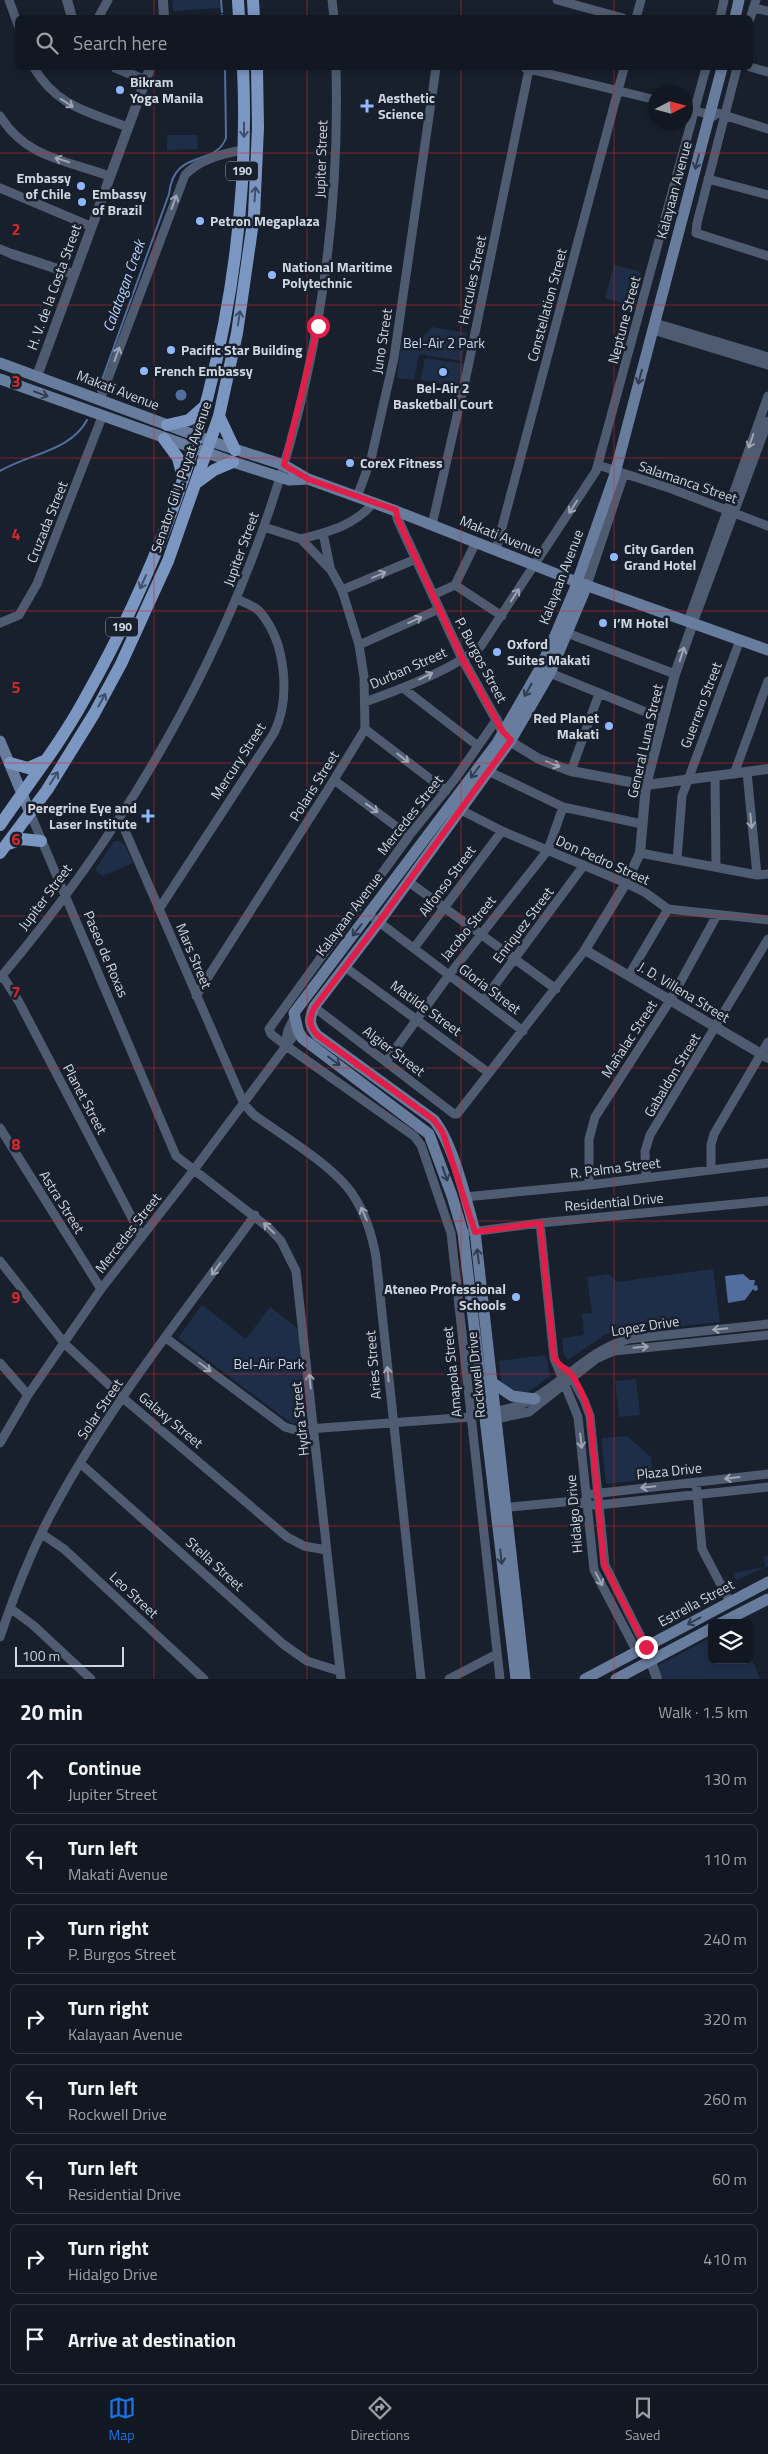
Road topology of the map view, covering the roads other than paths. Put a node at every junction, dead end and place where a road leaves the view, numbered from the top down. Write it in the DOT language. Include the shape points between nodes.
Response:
graph roads {
  1 [pos="9,0"];
  2 [pos="67,0"];
  3 [pos="108,0"];
  4 [pos="163,0"];
  5 [pos="238,0"];
  6 [pos="253,0"];
  7 [pos="332,0"];
  8 [pos="557,0"];
  9 [pos="641,0"];
  10 [pos="724,0"];
  11 [pos="739,0"];
  12 [pos="755,4"];
  13 [pos="768,11"];
  14 [pos="71,15"];
  15 [pos="100,15"];
  16 [pos="164,15"];
  17 [pos="239,15"];
  18 [pos="254,15"];
  19 [pos="334,15"];
  20 [pos="612,15"];
  21 [pos="637,15"];
  22 [pos="721,15"];
  23 [pos="735,15"];
  24 [pos="15,17"];
  25 [pos="753,68"];
  26 [pos="36,70"];
  27 [pos="121,70"];
  28 [pos="149,70"];
  29 [pos="242,70"];
  30 [pos="257,70"];
  31 [pos="336,70"];
  32 [pos="436,70"];
  33 [pos="527,70"];
  34 [pos="535,70"];
  35 [pos="623,70"];
  36 [pos="705,70"];
  37 [pos="721,70"];
  38 [pos="737,70"];
  39 [pos="768,72"];
  40 [pos="145,80"];
  41 [pos="618,91"];
  42 [pos="648,98"];
  43 [pos="693,101"];
  44 [pos="693,110"];
  45 [pos="710,113"];
  46 [pos="0,116"];
  47 [pos="725,117"];
  48 [pos="127,127"];
  49 [pos="768,129"];
  50 [pos="685,130"];
  51 [pos="244,150"];
  52 [pos="109,176"];
  53 [pos="708,179"];
  54 [pos="0,188"];
  55 [pos="768,195"];
  56 [pos="90,226"];
  57 [pos="0,249"];
  58 [pos="12,254"];
  59 [pos="768,256"];
  60 [pos="73,274"];
  61 [pos="654,327"];
  62 [pos="718,346"];
  63 [pos="768,356"];
  64 [pos="0,363"];
  65 [pos="768,365"];
  66 [pos="37,376"];
  67 [pos="0,379"];
  68 [pos="768,396"];
  69 [pos="94,397"];
  70 [pos="206,405"];
  71 [pos="219,416"];
  72 [pos="102,417"];
  73 [pos="768,421"];
  74 [pos="167,425"];
  75 [pos="198,436"];
  76 [pos="164,438"];
  77 [pos="759,446"];
  78 [pos="203,448"];
  79 [pos="768,450"];
  80 [pos="234,456"];
  81 [pos="749,460"];
  82 [pos="284,465"];
  83 [pos="598,465"];
  84 [pos="620,473"];
  85 [pos="281,477"];
  86 [pos="183,478"];
  87 [pos="308,479"];
  88 [pos="195,484"];
  89 [pos="357,497"];
  90 [pos="374,502"];
  91 [pos="396,510"];
  92 [pos="731,511"];
  93 [pos="432,525"];
  94 [pos="768,526"];
  95 [pos="264,527"];
  96 [pos="323,533"];
  97 [pos="301,539"];
  98 [pos="476,542"];
  99 [pos="496,550"];
  100 [pos="416,559"];
  101 [pos="535,565"];
  102 [pos="331,570"];
  103 [pos="582,583"];
  104 [pos="455,585"];
  105 [pos="342,590"];
  106 [pos="433,596"];
  107 [pos="238,599"];
  108 [pos="439,609"];
  109 [pos="502,616"];
  110 [pos="690,622"];
  111 [pos="0,623"];
  112 [pos="567,633"];
  113 [pos="740,640"];
  114 [pos="359,645"];
  115 [pos="768,650"];
  116 [pos="462,658"];
  117 [pos="550,673"];
  118 [pos="675,674"];
  119 [pos="768,681"];
  120 [pos="403,688"];
  121 [pos="599,694"];
  122 [pos="365,702"];
  123 [pos="496,719"];
  124 [pos="662,719"];
  125 [pos="364,729"];
  126 [pos="507,736"];
  127 [pos="0,741"];
  128 [pos="478,746"];
  129 [pos="47,757"];
  130 [pos="10,763"];
  131 [pos="768,769"];
  132 [pos="488,771"];
  133 [pos="571,771"];
  134 [pos="747,772"];
  135 [pos="734,774"];
  136 [pos="715,776"];
  137 [pos="334,780"];
  138 [pos="688,780"];
  139 [pos="646,785"];
  140 [pos="446,791"];
  141 [pos="22,795"];
  142 [pos="563,808"];
  143 [pos="461,810"];
  144 [pos="30,814"];
  145 [pos="120,819"];
  146 [pos="642,824"];
  147 [pos="0,825"];
  148 [pos="502,831"];
  149 [pos="409,836"];
  150 [pos="41,841"];
  151 [pos="3,849"];
  152 [pos="548,850"];
  153 [pos="640,853"];
  154 [pos="677,860"];
  155 [pos="584,865"];
  156 [pos="716,866"];
  157 [pos="757,874"];
  158 [pos="768,874"];
  159 [pos="409,882"];
  160 [pos="626,883"];
  161 [pos="64,895"];
  162 [pos="444,908"];
  163 [pos="159,909"];
  164 [pos="668,909"];
  165 [pos="368,915"];
  166 [pos="718,915"];
  167 [pos="768,920"];
  168 [pos="379,922"];
  169 [pos="481,934"];
  170 [pos="768,939"];
  171 [pos="414,948"];
  172 [pos="585,950"];
  173 [pos="515,959"];
  174 [pos="345,967"];
  175 [pos="449,975"];
  176 [pos="629,975"];
  177 [pos="1,976"];
  178 [pos="556,989"];
  179 [pos="196,996"];
  180 [pos="671,999"];
  181 [pos="483,1001"];
  182 [pos="312,1012"];
  183 [pos="294,1018"];
  184 [pos="417,1018"];
  185 [pos="716,1028"];
  186 [pos="298,1030"];
  187 [pos="523,1031"];
  188 [pos="768,1042"];
  189 [pos="285,1045"];
  190 [pos="764,1056"];
  191 [pos="386,1062"];
  192 [pos="490,1073"];
  193 [pos="244,1104"];
  194 [pos="457,1114"];
  195 [pos="0,1128"];
  196 [pos="768,1163"];
  197 [pos="711,1170"];
  198 [pos="193,1171"];
  199 [pos="646,1178"];
  200 [pos="589,1185"];
  201 [pos="466,1197"];
  202 [pos="768,1201"];
  203 [pos="255,1216"];
  204 [pos="540,1223"];
  205 [pos="475,1232"];
  206 [pos="463,1233"];
  207 [pos="142,1237"];
  208 [pos="0,1261"];
  209 [pos="101,1290"];
  210 [pos="768,1324"];
  211 [pos="768,1335"];
  212 [pos="166,1338"];
  213 [pos="64,1344"];
  214 [pos="0,1363"];
  215 [pos="559,1367"];
  216 [pos="571,1375"];
  217 [pos="562,1381"];
  218 [pos="493,1383"];
  219 [pos="28,1395"];
  220 [pos="123,1398"];
  221 [pos="535,1399"];
  222 [pos="491,1415"];
  223 [pos="471,1417"];
  224 [pos="392,1423"];
  225 [pos="315,1430"];
  226 [pos="0,1443"];
  227 [pos="80,1463"];
  228 [pos="768,1474"];
  229 [pos="696,1482"];
  230 [pos="768,1487"];
  231 [pos="597,1493"];
  232 [pos="586,1495"];
  233 [pos="697,1496"];
  234 [pos="575,1501"];
  235 [pos="598,1505"];
  236 [pos="587,1506"];
  237 [pos="500,1508"];
  238 [pos="42,1534"];
  239 [pos="326,1550"];
  240 [pos="768,1582"];
  241 [pos="768,1599"];
  242 [pos="730,1602"];
  243 [pos="10,1608"];
  244 [pos="729,1619"];
  245 [pos="708,1630"];
  246 [pos="0,1636"];
  247 [pos="642,1649"];
  248 [pos="497,1654"];
  249 [pos="648,1662"];
  250 [pos="340,1675"];
  251 [pos="520,1676"];
  252 [pos="656,1676"];
  253 [pos="91,1679"];
  254 [pos="204,1679"];
  255 [pos="421,1679"];
  256 [pos="449,1679"];
  257 [pos="500,1679"];
  258 [pos="585,1679"];
  259 [pos="616,1679"];
  1 -- 24 [label="street"];
  2 -- 14 [label="street"];
  3 -- 15 [label="street"];
  4 -- 16 [label="street"];
  5 -- 17 [label="main road"];
  6 -- 18 [label="main road"];
  7 -- 19 [label="street"];
  8 -- 20 [label="street"];
  9 -- 21 [label="street"];
  10 -- 22 [label="street"];
  11 -- 23 [label="main road"];
  12 -- 13 [label="street"];
  25 -- 39 [label="street"];
  26 -- 48 [label="street, one-way" via="65,102 83,112"];
  27 -- 40 [label="street"];
  28 -- 40 [label="street, H. V. de la Costa Street"];
  29 -- 51 [label="main road, Senator Gil J. Puyat Avenue / 190, one-way"];
  71 -- 30 [label="main road, Senator Gil J. Puyat Avenue / 190, one-way" via="237,333 254,215"];
  31 -- 82 [label="street, Jupiter Street" via="335,180 329,251 316,340"];
  32 -- 89 [label="street, Juno Street" via="394,358 371,459"];
  33 -- 93 [label="street, Hercules Street" via="467,372"];
  34 -- 41 [label="street"];
  35 -- 41 [label="street, Constellation Street"];
  36 -- 43 [label="street, Neptune Street"];
  37 -- 45 [label="main road, Kalayaan Avenue"];
  38 -- 47 [label="street"];
  40 -- 48 [label="street, H. V. de la Costa Street"];
  41 -- 42 [label="street"];
  41 -- 99 [label="street, Constellation Street"];
  44 -- 45 [label="street"];
  45 -- 47 [label="street"];
  45 -- 61 [label="main road, Kalayaan Avenue, one-way"];
  52 -- 46 [label="street, one-way" via="34,150 12,134"];
  47 -- 49 [label="street"];
  47 -- 53 [label="street"];
  48 -- 52 [label="street, H. V. de la Costa Street"];
  50 -- 83 [label="street, Neptune Street"];
  69 -- 51 [label="street, one-way" via="185,175 226,152"];
  51 -- 70 [label="main road, Senator Gil J. Puyat Avenue / 190" via="235,260 217,363"];
  52 -- 56 [label="street, H. V. de la Costa Street"];
  53 -- 55 [label="street"];
  53 -- 59 [label="street" via="696,233"];
  54 -- 56 [label="street"];
  56 -- 60 [label="street, H. V. de la Costa Street"];
  57 -- 58 [label="street"];
  58 -- 60 [label="street"];
  60 -- 66 [label="street, H. V. de la Costa Street"];
  61 -- 62 [label="street"];
  61 -- 84 [label="main road, Kalayaan Avenue, one-way"];
  62 -- 63 [label="street"];
  62 -- 65 [label="street"];
  64 -- 66 [label="main road, Makati Avenue"];
  66 -- 69 [label="main road, Makati Avenue"];
  67 -- 72 [label="main road, Makati Avenue, one-way"];
  68 -- 81 [label="street, General Luna Street, one-way"];
  69 -- 74 [label="main road, Makati Avenue"];
  70 -- 74 [label="main road" via="188,420"];
  70 -- 75 [label="main road, Senator Gil J. Puyat Avenue / 190"];
  71 -- 78 [label="main road, Senator Gil J. Puyat Avenue / 190"];
  71 -- 80 [label="main road"];
  72 -- 76 [label="main road, Makati Avenue"];
  72 -- 111 [label="street, Cruzada Street" via="37,584 19,615"];
  73 -- 77 [label="street, General Luna Street"];
  74 -- 75 [label="main road, Makati Avenue"];
  75 -- 78 [label="main road, Senator Gil J. Puyat Avenue / 190"];
  76 -- 78 [label="main road, Makati Avenue"];
  76 -- 86 [label="main road" via="178,458"];
  77 -- 79 [label="street"];
  77 -- 81 [label="street, General Luna Street"];
  78 -- 80 [label="main road, Makati Avenue"];
  78 -- 86 [label="main road, Senator Gil J. Puyat Avenue / 190"];
  78 -- 88 [label="main road, Senator Gil J. Puyat Avenue / 190"];
  80 -- 82 [label="main road, Makati Avenue"];
  80 -- 85 [label="main road, Makati Avenue"];
  80 -- 88 [label="main road"];
  81 -- 92 [label="street, General Luna Street"];
  82 -- 85 [label="street, Jupiter Street"];
  82 -- 87 [label="main road, Makati Avenue"];
  83 -- 84 [label="street, Salamanca Street"];
  83 -- 101 [label="street, Neptune Street, one-way"];
  84 -- 92 [label="street, Salamanca Street"];
  84 -- 103 [label="main road, Kalayaan Avenue"];
  85 -- 87 [label="main road, Makati Avenue"];
  85 -- 95 [label="street, Jupiter Street"];
  86 -- 129 [label="main road, Senator Gil J. Puyat Avenue / 190, one-way" via="155,555 126,620 84,701"];
  87 -- 89 [label="main road, Makati Avenue"];
  144 -- 88 [label="main road, Senator Gil J. Puyat Avenue / 190, one-way" via="77,742 121,664 168,561"];
  89 -- 90 [label="main road, Makati Avenue"];
  90 -- 91 [label="main road, Makati Avenue"];
  90 -- 96 [label="street" via="355,521"];
  91 -- 93 [label="main road, Makati Avenue"];
  91 -- 100 [label="street, P. Burgos Street"];
  92 -- 94 [label="street, Salamanca Street"];
  92 -- 110 [label="street, General Luna Street"];
  93 -- 98 [label="main road, Makati Avenue"];
  95 -- 97 [label="street, Polaris Street"];
  95 -- 107 [label="street, Jupiter Street"];
  96 -- 97 [label="street"];
  96 -- 102 [label="street, Polaris Street"];
  97 -- 102 [label="street, Polaris Street"];
  98 -- 99 [label="main road, Makati Avenue"];
  98 -- 104 [label="street"];
  99 -- 101 [label="main road, Makati Avenue"];
  105 -- 100 [label="street, one-way"];
  100 -- 106 [label="street, P. Burgos Street"];
  101 -- 103 [label="main road, Makati Avenue"];
  109 -- 101 [label="street, Durban Street, one-way"];
  102 -- 105 [label="street, Polaris Street"];
  103 -- 110 [label="main road, Makati Avenue"];
  103 -- 112 [label="main road, Kalayaan Avenue"];
  103 -- 126 [label="main road, Kalayaan Avenue, one-way"];
  104 -- 106 [label="street"];
  104 -- 109 [label="street"];
  105 -- 114 [label="street, Polaris Street"];
  106 -- 108 [label="street, P. Burgos Street"];
  107 -- 145 [label="street, Jupiter Street" via="178,722"];
  107 -- 163 [label="street, Mercury Street" via="259,610 275,640 283,674 282,713 274,733"];
  114 -- 108 [label="street, one-way"];
  108 -- 116 [label="street, P. Burgos Street"];
  109 -- 116 [label="street, Durban Street" via="481,646"];
  110 -- 113 [label="main road, Makati Avenue"];
  118 -- 110 [label="street, General Luna Street, one-way"];
  112 -- 117 [label="main road, Kalayaan Avenue"];
  112 -- 118 [label="street"];
  113 -- 115 [label="main road, Makati Avenue"];
  113 -- 138 [label="street, Guerrero Street"];
  114 -- 122 [label="street, Polaris Street"];
  120 -- 116 [label="street, Durban Street, one-way"];
  116 -- 123 [label="street, P. Burgos Street"];
  117 -- 121 [label="street"];
  117 -- 126 [label="main road, Kalayaan Avenue"];
  118 -- 124 [label="street, General Luna Street"];
  119 -- 135 [label="street"];
  120 -- 122 [label="street, Durban Street"];
  120 -- 128 [label="street"];
  121 -- 124 [label="street"];
  121 -- 133 [label="street"];
  122 -- 125 [label="street, Polaris Street"];
  123 -- 126 [label="street, P. Burgos Street"];
  123 -- 128 [label="street, Mercedes Street"];
  124 -- 139 [label="street, General Luna Street"];
  125 -- 137 [label="street, Polaris Street"];
  125 -- 140 [label="street, one-way"];
  126 -- 132 [label="main road, Kalayaan Avenue"];
  126 -- 133 [label="street, P. Burgos Street, one-way" via="539,759"];
  126 -- 165 [label="main road, Kalayaan Avenue, one-way"];
  127 -- 130 [label="main road, Paseo de Roxas"];
  128 -- 140 [label="street, Mercedes Street"];
  129 -- 130 [label="main road" via="28,768"];
  129 -- 141 [label="main road, Senator Gil J. Puyat Avenue / 190"];
  130 -- 141 [label="main road, Paseo de Roxas"];
  131 -- 134 [label="street, P. Burgos Street"];
  132 -- 142 [label="street"];
  132 -- 143 [label="main road, Kalayaan Avenue"];
  133 -- 139 [label="street, P. Burgos Street"];
  134 -- 135 [label="street, P. Burgos Street"];
  134 -- 157 [label="street, one-way"];
  135 -- 136 [label="street, P. Burgos Street"];
  136 -- 138 [label="street, P. Burgos Street"];
  136 -- 156 [label="street"];
  137 -- 149 [label="street, one-way"];
  137 -- 179 [label="street, Polaris Street"];
  138 -- 139 [label="street, P. Burgos Street"];
  138 -- 154 [label="street, Guerrero Street" via="682,796"];
  139 -- 146 [label="street, General Luna Street"];
  140 -- 149 [label="street, Mercedes Street"];
  141 -- 144 [label="main road, Paseo de Roxas"];
  141 -- 147 [label="main road, Senator Gil J. Puyat Avenue / 190"];
  142 -- 146 [label="street"];
  142 -- 152 [label="street, Jacobo Street"];
  143 -- 148 [label="street, Don Pedro Street"];
  143 -- 159 [label="main road, Kalayaan Avenue"];
  144 -- 150 [label="street, Paseo de Roxas"];
  144 -- 151 [label="main road, Senator Gil J. Puyat Avenue / 190"];
  145 -- 161 [label="street, Jupiter Street"];
  145 -- 163 [label="street, Mars Street"];
  146 -- 153 [label="street, General Luna Street"];
  148 -- 152 [label="street, Don Pedro Street"];
  148 -- 162 [label="street, Alfonso Street"];
  149 -- 189 [label="street, Mercedes Street" via="271,1023 271,1034"];
  150 -- 151 [label="main road" via="22,839"];
  150 -- 161 [label="street, Paseo de Roxas"];
  152 -- 155 [label="street, Don Pedro Street"];
  152 -- 169 [label="street, Jacobo Street"];
  153 -- 154 [label="street"];
  153 -- 160 [label="street, General Luna Street"];
  154 -- 156 [label="street"];
  155 -- 160 [label="street, Don Pedro Street"];
  155 -- 173 [label="street, Enriquez Street"];
  156 -- 157 [label="street"];
  157 -- 158 [label="street"];
  159 -- 162 [label="street"];
  159 -- 168 [label="main road, Kalayaan Avenue"];
  160 -- 164 [label="street, Don Pedro Street"];
  160 -- 172 [label="street, General Luna Street"];
  161 -- 177 [label="street, Jupiter Street"];
  161 -- 198 [label="street, Paseo de Roxas" via="176,1156"];
  162 -- 169 [label="street"];
  162 -- 171 [label="street, Alfonso Street"];
  163 -- 179 [label="street, Mars Street"];
  164 -- 166 [label="street, Don Pedro Street"];
  164 -- 176 [label="street"];
  165 -- 168 [label="street, Gloria Street"];
  165 -- 183 [label="main road, Kalayaan Avenue, one-way" via="296,1008"];
  166 -- 167 [label="street, Don Pedro Street"];
  166 -- 180 [label="street, Mañalac Street"];
  168 -- 171 [label="street, Gloria Street"];
  168 -- 174 [label="main road, Kalayaan Avenue"];
  169 -- 173 [label="street"];
  169 -- 175 [label="street, Jacobo Street"];
  170 -- 185 [label="street, Gabaldon Street"];
  171 -- 175 [label="street, Gloria Street"];
  172 -- 176 [label="street, J. D. Villena Street"];
  172 -- 178 [label="street, General Luna Street"];
  173 -- 178 [label="street"];
  173 -- 181 [label="street, Enriquez Street"];
  174 -- 182 [label="main road, Kalayaan Avenue"];
  174 -- 184 [label="street, Matilde Street"];
  175 -- 181 [label="street, Gloria Street"];
  175 -- 184 [label="street, Jacobo Street"];
  176 -- 180 [label="street, J. D. Villena Street"];
  177 -- 207 [label="street, Planet Street" via="24,1010"];
  178 -- 187 [label="street, General Luna Street"];
  179 -- 193 [label="street, Mars Street"];
  180 -- 185 [label="street, J. D. Villena Street"];
  180 -- 200 [label="street, Mañalac Street" via="595,1117 589,1139"];
  181 -- 187 [label="street, Gloria Street"];
  182 -- 186 [label="main road, Kalayaan Avenue"];
  182 -- 191 [label="street, Algier Street"];
  182 -- 201 [label="main road, Rockwell Drive" via="310,1024 317,1035 434,1120 443,1133"];
  183 -- 186 [label="main road"];
  183 -- 189 [label="street, Mercedes Street"];
  184 -- 191 [label="street, Jacobo Street"];
  184 -- 192 [label="street, Matilde Street"];
  185 -- 190 [label="street, J. D. Villena Street"];
  185 -- 199 [label="street, Gabaldon Street" via="650,1135 645,1151"];
  186 -- 189 [label="street, Mercedes Street"];
  186 -- 206 [label="main road, Rockwell Drive, one-way" via="302,1038 429,1134"];
  187 -- 192 [label="street, General Luna Street"];
  188 -- 190 [label="street"];
  189 -- 193 [label="street, Mercedes Street"];
  189 -- 223 [label="street, Amapola Street" via="414,1136 421,1145 451,1233"];
  190 -- 197 [label="street" via="714,1134 710,1145"];
  191 -- 194 [label="street, Algier Street"];
  192 -- 194 [label="street, General Luna Street"];
  193 -- 198 [label="street, Mercedes Street"];
  224 -- 193 [label="street, Aries Street, one-way" via="376,1257 362,1210 342,1182"];
  195 -- 209 [label="street, Astra Street"];
  196 -- 197 [label="street, R. Palma Street"];
  197 -- 199 [label="street, R. Palma Street"];
  198 -- 203 [label="street, Hydra Street"];
  198 -- 207 [label="street, Mercedes Street"];
  199 -- 200 [label="street, R. Palma Street"];
  200 -- 201 [label="street, R. Palma Street"];
  201 -- 205 [label="main road, Rockwell Drive"];
  202 -- 204 [label="street, Residential Drive"];
  203 -- 212 [label="street, Solar Street, one-way"];
  225 -- 203 [label="street, Hydra Street, one-way" via="296,1271 281,1241"];
  204 -- 205 [label="street, Residential Drive"];
  204 -- 215 [label="street, Hidalgo Drive" via="552,1347"];
  205 -- 206 [label="street, Residential Drive"];
  218 -- 205 [label="main road, Rockwell Drive, one-way"];
  206 -- 222 [label="main road, Rockwell Drive"];
  207 -- 209 [label="street, Mercedes Street"];
  208 -- 213 [label="street, Galaxy Street"];
  209 -- 213 [label="street, Mercedes Street"];
  210 -- 216 [label="street, Lopez Drive, one-way" via="622,1341 595,1352"];
  216 -- 211 [label="street, Lopez Drive, one-way" via="596,1359 623,1349"];
  212 -- 220 [label="street, Solar Street"];
  212 -- 225 [label="street, one-way" via="285,1427"];
  213 -- 219 [label="street, Mercedes Street"];
  213 -- 220 [label="street, Galaxy Street"];
  214 -- 219 [label="street"];
  215 -- 216 [label="street"];
  215 -- 217 [label="street, Hidalgo Drive"];
  216 -- 217 [label="street, Lopez Drive"];
  216 -- 231 [label="street, Hidalgo Drive" via="590,1416"];
  217 -- 221 [label="street, Lopez Drive"];
  217 -- 222 [label="street, Lopez Drive" via="529,1412"];
  217 -- 232 [label="street, Hidalgo Drive, one-way" via="577,1414"];
  218 -- 221 [label="main road" via="512,1396"];
  218 -- 222 [label="main road, Rockwell Drive"];
  219 -- 226 [label="street, Mercedes Street"];
  220 -- 227 [label="street, Solar Street"];
  220 -- 239 [label="street, Galaxy Street" via="286,1537 304,1546"];
  221 -- 222 [label="street, Lopez Drive"];
  222 -- 223 [label="street" via="476,1413"];
  222 -- 237 [label="main road, Rockwell Drive"];
  223 -- 224 [label="street"];
  223 -- 248 [label="street, Amapola Street"];
  224 -- 225 [label="street"];
  224 -- 255 [label="street, Aries Street"];
  225 -- 239 [label="street, Hydra Street"];
  227 -- 238 [label="street, Solar Street"];
  227 -- 250 [label="street, Stella Street" via="283,1644 307,1661"];
  228 -- 229 [label="street, Plaza Drive, one-way"];
  229 -- 231 [label="street, Plaza Drive, one-way"];
  229 -- 233 [label="street"];
  230 -- 233 [label="street, Plaza Drive"];
  231 -- 232 [label="street, Plaza Drive"];
  231 -- 235 [label="street, Hidalgo Drive"];
  232 -- 234 [label="street, Plaza Drive"];
  232 -- 236 [label="street, Hidalgo Drive"];
  233 -- 235 [label="street, Plaza Drive"];
  233 -- 242 [label="street" via="702,1549"];
  234 -- 236 [label="street, Plaza Drive"];
  234 -- 237 [label="street, Plaza Drive"];
  235 -- 236 [label="street, Plaza Drive"];
  235 -- 247 [label="street, Hidalgo Drive" via="604,1565"];
  236 -- 247 [label="street, Hidalgo Drive, one-way" via="594,1570"];
  237 -- 251 [label="main road, Rockwell Drive"];
  238 -- 243 [label="street, Solar Street"];
  238 -- 254 [label="street, Leo Street" via="64,1549"];
  239 -- 250 [label="street, Hydra Street"];
  240 -- 242 [label="main road, Estrella Street"];
  241 -- 244 [label="main road"];
  242 -- 247 [label="main road, Estrella Street, one-way"];
  243 -- 246 [label="street, Solar Street"];
  243 -- 253 [label="street"];
  245 -- 249 [label="main road"];
  247 -- 249 [label="street"];
  247 -- 258 [label="main road, Estrella Street"];
  248 -- 256 [label="street"];
  248 -- 257 [label="street, Amapola Street"];
  249 -- 252 [label="street"];
  249 -- 259 [label="main road"];
}
